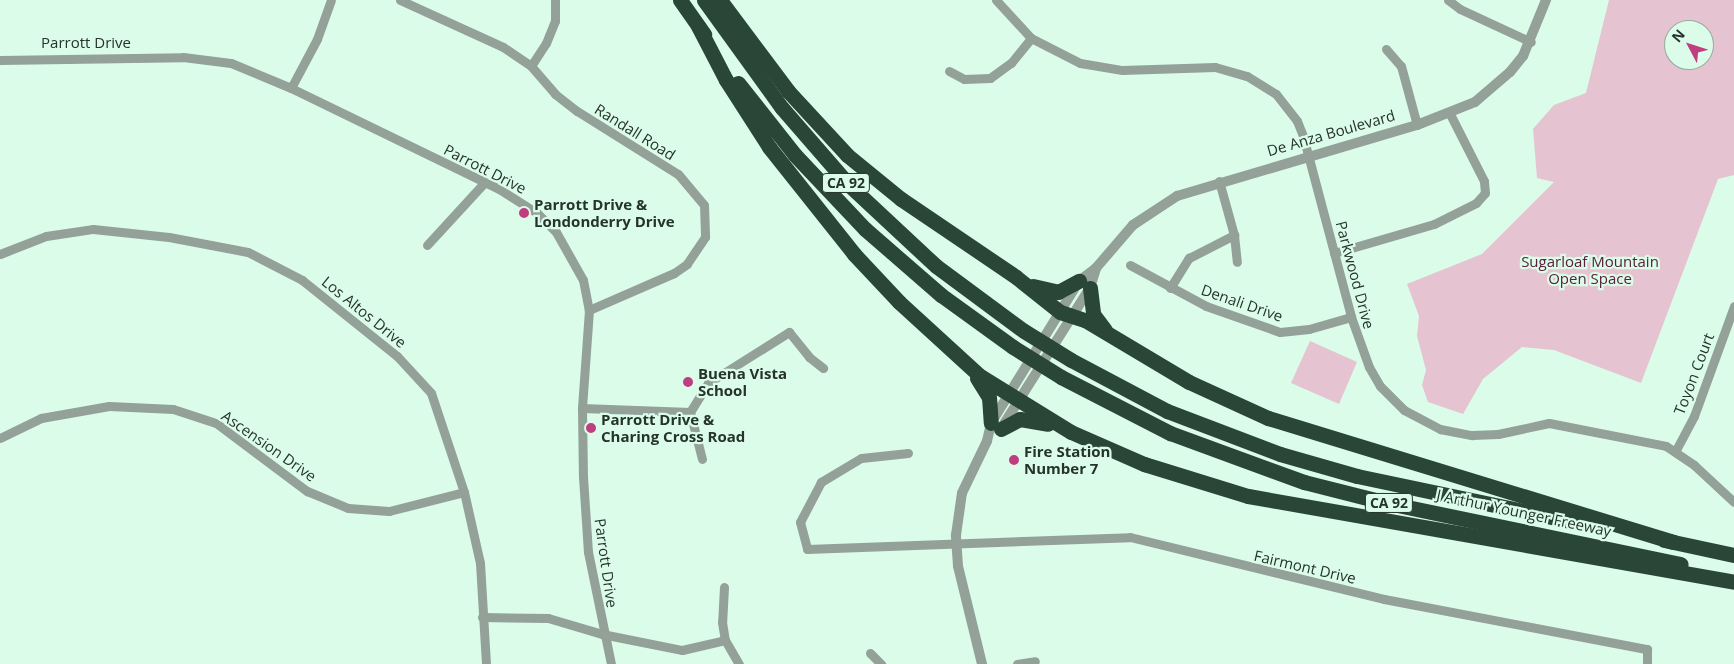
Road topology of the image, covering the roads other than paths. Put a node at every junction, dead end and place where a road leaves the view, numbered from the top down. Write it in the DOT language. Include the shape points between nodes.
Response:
graph roads {
  1 [pos="331,0"];
  2 [pos="400,0"];
  3 [pos="555,0"];
  4 [pos="680,0"];
  5 [pos="704,0"];
  6 [pos="720,0"];
  7 [pos="996,0"];
  8 [pos="1448,0"];
  9 [pos="1546,0"];
  10 [pos="698,26"];
  11 [pos="1031,38"];
  12 [pos="1531,42"];
  13 [pos="1386,49"];
  14 [pos="0,60"];
  15 [pos="531,66"];
  16 [pos="949,71"];
  17 [pos="291,88"];
  18 [pos="1450,114"];
  19 [pos="1417,125"];
  20 [pos="1308,154"];
  21 [pos="1219,181"];
  22 [pos="484,182"];
  23 [pos="1234,236"];
  24 [pos="427,245"];
  25 [pos="1334,253"];
  26 [pos="0,254"];
  27 [pos="1237,262"];
  28 [pos="1130,266"];
  29 [pos="1016,277"];
  30 [pos="1085,285"];
  31 [pos="1170,288"];
  32 [pos="1734,306"];
  33 [pos="589,310"];
  34 [pos="1066,314"];
  35 [pos="1351,317"];
  36 [pos="1116,339"];
  37 [pos="967,364"];
  38 [pos="823,368"];
  39 [pos="1014,397"];
  40 [pos="582,408"];
  41 [pos="690,412"];
  42 [pos="996,426"];
  43 [pos="1071,432"];
  44 [pos="0,438"];
  45 [pos="1676,450"];
  46 [pos="908,453"];
  47 [pos="702,458"];
  48 [pos="464,492"];
  49 [pos="1734,502"];
  50 [pos="1673,542"];
  51 [pos="956,545"];
  52 [pos="1734,555"];
  53 [pos="1734,574"];
  54 [pos="1734,582"];
  55 [pos="724,587"];
  56 [pos="482,617"];
  57 [pos="602,634"];
  58 [pos="725,640"];
  59 [pos="870,653"];
  60 [pos="1035,661"];
  61 [pos="486,664"];
  62 [pos="611,664"];
  63 [pos="739,664"];
  64 [pos="881,664"];
  65 [pos="982,664"];
  66 [pos="1017,664"];
  67 [pos="1648,664"];
  1 -- 17 [label="street" via="317,39"];
  2 -- 15 [label="street, Randall Road" via="503,47"];
  3 -- 15 [label="street" via="555,21"];
  4 -- 10 [label="highway, J Arthur Younger Freeway / CA 92"];
  5 -- 50 [label="highway, J Arthur Younger Freeway / CA 92, bridge" via="782,108 848,184 926,257 1024,331 1071,360 1167,411 1299,460 1383,482"];
  6 -- 29 [label="highway" via="788,92 847,155 901,200"];
  7 -- 11 [label="street, Parkwood Drive"];
  8 -- 12 [label="street" via="1460,9"];
  9 -- 12 [label="street, De Anza Boulevard"];
  10 -- 37 [label="highway" via="735,96 806,198 877,280"];
  10 -- 53 [label="highway, J Arthur Younger Freeway / CA 92, bridge" via="774,130 841,205 921,278 1013,347 1061,377 1176,436 1304,482 1376,500"];
  11 -- 16 [label="street" via="1011,63 990,78 964,79"];
  11 -- 20 [label="street, Parkwood Drive" via="1080,63 1104,68 1215,67 1247,76 1263,84 1288,107 1297,121"];
  12 -- 18 [label="street, De Anza Boulevard" via="1494,88"];
  13 -- 19 [label="street" via="1401,66"];
  14 -- 17 [label="street, Parrott Drive" via="201,58 231,63"];
  15 -- 33 [label="street, Randall Road" via="555,94 678,174 704,204 705,237 687,264 674,273"];
  17 -- 22 [label="street, Parrott Drive"];
  18 -- 19 [label="street, De Anza Boulevard"];
  18 -- 25 [label="street" via="1484,181 1485,193 1476,203 1434,224"];
  19 -- 20 [label="street, De Anza Boulevard"];
  20 -- 21 [label="street, De Anza Boulevard"];
  20 -- 25 [label="street, Parkwood Drive"];
  21 -- 23 [label="street"];
  21 -- 30 [label="street, De Anza Boulevard" via="1177,196 1148,212 1125,232"];
  22 -- 24 [label="street"];
  22 -- 33 [label="street, Parrott Drive" via="517,199 556,232 583,280"];
  23 -- 27 [label="street"];
  23 -- 31 [label="street" via="1189,258"];
  25 -- 35 [label="street, Parkwood Drive"];
  26 -- 48 [label="street, Los Altos Drive" via="46,236 93,228 205,243 248,252 272,262 302,280 420,378 440,413"];
  28 -- 31 [label="street, Denali Drive"];
  29 -- 30 [label="highway" via="1054,292"];
  29 -- 34 [label="highway"];
  30 -- 34 [label="street, De Anza Boulevard"];
  30 -- 36 [label="highway" via="1095,317"];
  31 -- 35 [label="street, Denali Drive" via="1206,306 1280,332 1309,329"];
  32 -- 45 [label="street, Toyon Court" via="1694,416"];
  33 -- 40 [label="street, Parrott Drive"];
  34 -- 36 [label="highway"];
  34 -- 39 [label="street, De Anza Boulevard"];
  35 -- 45 [label="street, Parkwood Drive" via="1369,367 1380,386 1404,410 1430,425 1450,432 1484,436 1538,423 1559,423"];
  36 -- 50 [label="highway" via="1189,382 1268,418"];
  37 -- 39 [label="highway"];
  37 -- 42 [label="highway" via="989,397"];
  38 -- 41 [label="street" via="809,357 789,332 708,382"];
  39 -- 42 [label="street, De Anza Boulevard"];
  39 -- 43 [label="highway"];
  40 -- 41 [label="street"];
  40 -- 57 [label="street, Parrott Drive" via="588,552"];
  41 -- 47 [label="street"];
  42 -- 43 [label="highway" via="1024,419"];
  42 -- 51 [label="street, De Anza Boulevard" via="962,494"];
  43 -- 54 [label="highway" via="1144,464 1248,496"];
  44 -- 48 [label="street, Ascension Drive" via="41,418 60,414 109,406 173,408 216,423 307,491 348,508 389,511"];
  45 -- 49 [label="street, Parkwood Drive"];
  46 -- 51 [label="street, Fairmont Drive" via="861,458 821,482 800,522 807,549"];
  48 -- 56 [label="street, Los Altos Drive" via="480,563"];
  50 -- 52 [label="highway, J Arthur Younger Freeway / CA 92"];
  51 -- 65 [label="street, De Anza Boulevard" via="960,577"];
  51 -- 67 [label="street, Fairmont Drive" via="1130,537 1376,597 1646,649"];
  55 -- 58 [label="street" via="722,622"];
  56 -- 57 [label="street" via="548,618"];
  56 -- 61 [label="street, Los Altos Drive"];
  57 -- 58 [label="street" via="682,650"];
  57 -- 62 [label="street, Parrott Drive"];
  58 -- 63 [label="street"];
  59 -- 64 [label="street"];
  60 -- 66 [label="street"];
}
